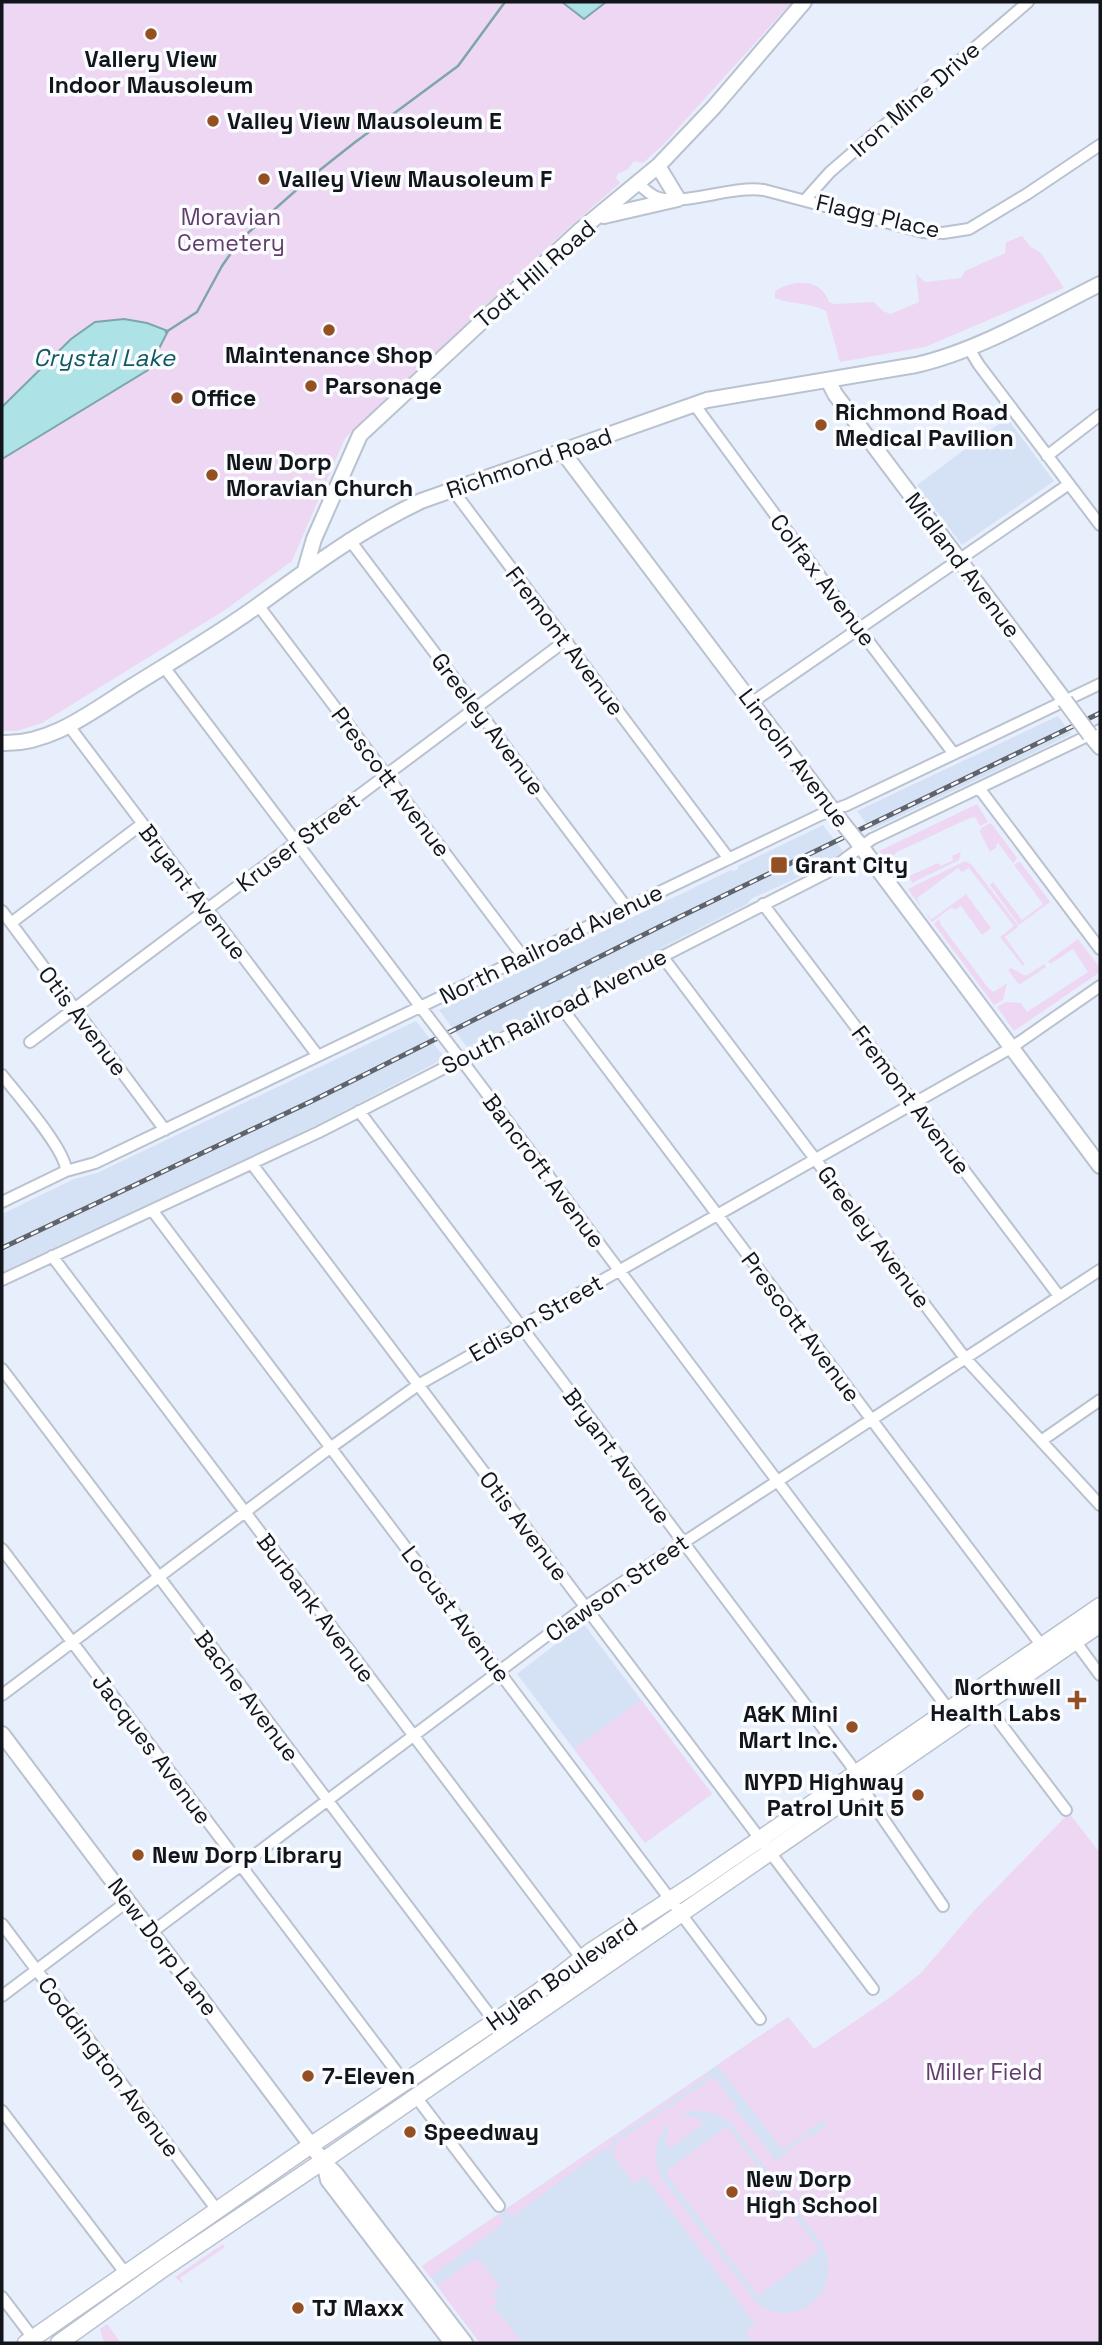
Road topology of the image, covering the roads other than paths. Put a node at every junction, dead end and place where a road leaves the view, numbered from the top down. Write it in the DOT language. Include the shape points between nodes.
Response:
graph roads {
  1 [pos="804,2"];
  2 [pos="1028,2"];
  3 [pos="1100,145"];
  4 [pos="659,166"];
  5 [pos="638,184"];
  6 [pos="677,199"];
  7 [pos="805,200"];
  8 [pos="599,217"];
  9 [pos="1100,284"];
  10 [pos="968,347"];
  11 [pos="828,380"];
  12 [pos="694,404"];
  13 [pos="1100,415"];
  14 [pos="562,451"];
  15 [pos="1047,456"];
  16 [pos="1069,484"];
  17 [pos="452,489"];
  18 [pos="1100,525"];
  19 [pos="349,539"];
  20 [pos="959,560"];
  21 [pos="305,570"];
  22 [pos="258,605"];
  23 [pos="859,629"];
  24 [pos="565,640"];
  25 [pos="164,667"];
  26 [pos="1100,684"];
  27 [pos="1065,701"];
  28 [pos="751,703"];
  29 [pos="476,708"];
  30 [pos="69,726"];
  31 [pos="1095,732"];
  32 [pos="2,743"];
  33 [pos="1100,747"];
  34 [pos="954,754"];
  35 [pos="386,775"];
  36 [pos="979,788"];
  37 [pos="835,813"];
  38 [pos="142,824"];
  39 [pos="296,844"];
  40 [pos="859,844"];
  41 [pos="729,859"];
  42 [pos="763,904"];
  43 [pos="627,908"];
  44 [pos="206,910"];
  45 [pos="2,911"];
  46 [pos="10,923"];
  47 [pos="1100,949"];
  48 [pos="662,956"];
  49 [pos="524,958"];
  50 [pos="1100,986"];
  51 [pos="421,1007"];
  52 [pos="561,1007"];
  53 [pos="75,1009"];
  54 [pos="30,1042"];
  55 [pos="1011,1048"];
  56 [pos="458,1055"];
  57 [pos="318,1056"];
  58 [pos="2,1074"];
  59 [pos="913,1102"];
  60 [pos="359,1111"];
  61 [pos="165,1130"];
  62 [pos="815,1159"];
  63 [pos="252,1164"];
  64 [pos="1100,1166"];
  65 [pos="66,1171"];
  66 [pos="2,1202"];
  67 [pos="152,1210"];
  68 [pos="717,1215"];
  69 [pos="52,1256"];
  70 [pos="1100,1270"];
  71 [pos="618,1271"];
  72 [pos="2,1280"];
  73 [pos="1059,1296"];
  74 [pos="520,1327"];
  75 [pos="965,1358"];
  76 [pos="2,1368"];
  77 [pos="418,1385"];
  78 [pos="1100,1400"];
  79 [pos="871,1419"];
  80 [pos="1041,1441"];
  81 [pos="330,1447"];
  82 [pos="776,1481"];
  83 [pos="1100,1505"];
  84 [pos="244,1513"];
  85 [pos="682,1542"];
  86 [pos="2,1549"];
  87 [pos="158,1577"];
  88 [pos="1100,1606"];
  89 [pos="585,1607"];
  90 [pos="1100,1624"];
  91 [pos="1075,1641"];
  92 [pos="72,1643"];
  93 [pos="1042,1646"];
  94 [pos="499,1671"];
  95 [pos="1100,1675"];
  96 [pos="2,1695"];
  97 [pos="985,1703"];
  98 [pos="949,1710"];
  99 [pos="2,1734"];
  100 [pos="413,1736"];
  101 [pos="915,1743"];
  102 [pos="860,1780"];
  103 [pos="327,1801"];
  104 [pos="1066,1810"];
  105 [pos="766,1845"];
  106 [pos="241,1866"];
  107 [pos="671,1899"];
  108 [pos="128,1901"];
  109 [pos="943,1906"];
  110 [pos="681,1913"];
  111 [pos="2,1924"];
  112 [pos="152,1932"];
  113 [pos="582,1959"];
  114 [pos="36,1970"];
  115 [pos="593,1974"];
  116 [pos="873,1989"];
  117 [pos="2,1996"];
  118 [pos="760,2019"];
  119 [pos="495,2022"];
  120 [pos="405,2082"];
  121 [pos="416,2097"];
  122 [pos="2,2111"];
  123 [pos="312,2145"];
  124 [pos="323,2161"];
  125 [pos="499,2206"];
  126 [pos="217,2210"];
  127 [pos="126,2274"];
  128 [pos="2,2297"];
  129 [pos="32,2342"];
  130 [pos="58,2343"];
  131 [pos="452,2343"];
  132 [pos="465,2343"];
  1 -- 4 [label="street, Todt Hill Road"];
  2 -- 7 [label="street, Iron Mine Drive" via="830,172"];
  3 -- 7 [label="street, Flagg Place" via="1027,194 956,232 923,232"];
  4 -- 5 [label="street, Todt Hill Road"];
  4 -- 6 [label="street"];
  5 -- 6 [label="street, Flagg Place" via="655,197"];
  5 -- 8 [label="street, Todt Hill Road"];
  6 -- 7 [label="street, Flagg Place" via="752,188"];
  6 -- 8 [label="street"];
  8 -- 21 [label="street, Todt Hill Road" via="360,435 313,539"];
  9 -- 10 [label="street, Richmond Road"];
  10 -- 11 [label="street, Richmond Road" via="928,362"];
  10 -- 15 [label="street"];
  11 -- 12 [label="street, Richmond Road"];
  11 -- 20 [label="street, Midland Avenue"];
  12 -- 14 [label="street, Richmond Road"];
  12 -- 23 [label="street, Colfax Avenue"];
  13 -- 15 [label="street"];
  14 -- 17 [label="street, Richmond Road"];
  14 -- 28 [label="street, Lincoln Avenue"];
  15 -- 16 [label="street"];
  16 -- 18 [label="street"];
  16 -- 20 [label="street"];
  17 -- 19 [label="street, Richmond Road" via="386,517"];
  17 -- 24 [label="street, Fremont Avenue"];
  19 -- 21 [label="street, Richmond Road"];
  19 -- 29 [label="street, Greeley Avenue"];
  20 -- 23 [label="street"];
  20 -- 27 [label="street, Midland Avenue"];
  21 -- 22 [label="street, Richmond Road"];
  22 -- 25 [label="street, Richmond Road"];
  22 -- 35 [label="street, Prescott Avenue"];
  23 -- 28 [label="street"];
  23 -- 34 [label="street, Colfax Avenue"];
  24 -- 29 [label="street, Kruser Street"];
  24 -- 41 [label="street, Fremont Avenue"];
  25 -- 30 [label="street, Richmond Road"];
  25 -- 39 [label="street, Bancroft Avenue"];
  26 -- 27 [label="street, North Railroad Avenue"];
  27 -- 31 [label="street, Midland Avenue, bridge"];
  27 -- 34 [label="street, North Railroad Avenue"];
  28 -- 37 [label="street, Lincoln Avenue"];
  29 -- 35 [label="street, Kruser Street"];
  29 -- 43 [label="street, Greeley Avenue"];
  30 -- 32 [label="street, Richmond Road" via="28,742"];
  30 -- 38 [label="street, Bryant Avenue"];
  31 -- 33 [label="street, Midland Avenue"];
  31 -- 36 [label="street, South Railroad Avenue"];
  34 -- 37 [label="street, North Railroad Avenue"];
  35 -- 39 [label="street, Kruser Street"];
  35 -- 49 [label="street, Prescott Avenue"];
  36 -- 40 [label="street, South Railroad Avenue"];
  36 -- 47 [label="street"];
  37 -- 40 [label="street, Lincoln Avenue, bridge"];
  37 -- 41 [label="street, North Railroad Avenue"];
  38 -- 44 [label="street, Bryant Avenue"];
  38 -- 46 [label="street"];
  39 -- 44 [label="street, Kruser Street"];
  39 -- 51 [label="street, Bancroft Avenue"];
  40 -- 42 [label="street, South Railroad Avenue" via="826,873"];
  40 -- 55 [label="street, Lincoln Avenue"];
  41 -- 43 [label="street, North Railroad Avenue"];
  42 -- 48 [label="street, South Railroad Avenue"];
  42 -- 59 [label="street, Fremont Avenue"];
  43 -- 49 [label="street, North Railroad Avenue"];
  44 -- 53 [label="street, Kruser Street"];
  44 -- 57 [label="street, Bryant Avenue"];
  45 -- 46 [label="street, Otis Avenue"];
  46 -- 53 [label="street, Otis Avenue"];
  48 -- 52 [label="street, South Railroad Avenue"];
  48 -- 62 [label="street, Greeley Avenue"];
  49 -- 51 [label="street, North Railroad Avenue"];
  50 -- 55 [label="street, Edison Street"];
  51 -- 56 [label="street, Bancroft Avenue, bridge"];
  51 -- 57 [label="street, North Railroad Avenue"];
  52 -- 56 [label="street, South Railroad Avenue"];
  52 -- 68 [label="street, Prescott Avenue"];
  53 -- 54 [label="street, Kruser Street"];
  53 -- 61 [label="street, Otis Avenue"];
  55 -- 59 [label="street, Edison Street"];
  55 -- 64 [label="street, Lincoln Avenue"];
  56 -- 60 [label="street, South Railroad Avenue"];
  56 -- 71 [label="street, Bancroft Avenue"];
  57 -- 61 [label="street, North Railroad Avenue"];
  58 -- 65 [label="street" via="54,1143"];
  59 -- 62 [label="street, Edison Street"];
  59 -- 73 [label="street, Fremont Avenue"];
  60 -- 63 [label="street, South Railroad Avenue"];
  60 -- 74 [label="street, Bryant Avenue"];
  61 -- 65 [label="street, North Railroad Avenue" via="95,1163"];
  62 -- 68 [label="street, Edison Street"];
  62 -- 75 [label="street, Greeley Avenue"];
  63 -- 67 [label="street, South Railroad Avenue"];
  63 -- 77 [label="street, Otis Avenue"];
  65 -- 66 [label="street, North Railroad Avenue"];
  67 -- 69 [label="street, South Railroad Avenue"];
  67 -- 81 [label="street, Locust Avenue"];
  68 -- 71 [label="street, Edison Street"];
  68 -- 79 [label="street, Prescott Avenue"];
  69 -- 72 [label="street, South Railroad Avenue"];
  69 -- 84 [label="street, Burbank Avenue"];
  70 -- 73 [label="street, Clawson Street"];
  71 -- 74 [label="street, Edison Street"];
  71 -- 82 [label="street, Bancroft Avenue"];
  73 -- 75 [label="street, Clawson Street"];
  74 -- 77 [label="street, Edison Street"];
  74 -- 85 [label="street, Bryant Avenue"];
  75 -- 79 [label="street, Clawson Street"];
  75 -- 80 [label="street, Greeley Avenue"];
  76 -- 87 [label="street, Bache Avenue"];
  77 -- 81 [label="street, Edison Street"];
  77 -- 89 [label="street, Otis Avenue"];
  78 -- 80 [label="street"];
  79 -- 82 [label="street, Clawson Street"];
  79 -- 93 [label="street, Prescott Avenue"];
  80 -- 83 [label="street, Greeley Avenue"];
  81 -- 84 [label="street, Edison Street"];
  81 -- 94 [label="street, Locust Avenue"];
  82 -- 85 [label="street, Clawson Street"];
  82 -- 98 [label="street, Bancroft Avenue"];
  84 -- 87 [label="street, Edison Street"];
  84 -- 100 [label="street, Burbank Avenue"];
  85 -- 89 [label="street, Clawson Street"];
  85 -- 102 [label="street, Bryant Avenue"];
  86 -- 92 [label="street, Jacques Avenue"];
  87 -- 92 [label="street, Edison Street"];
  87 -- 103 [label="street, Bache Avenue"];
  88 -- 93 [label="main road, Hylan Boulevard"];
  89 -- 94 [label="street, Clawson Street"];
  89 -- 105 [label="street, Otis Avenue"];
  90 -- 91 [label="main road, Hylan Boulevard"];
  91 -- 95 [label="street"];
  91 -- 97 [label="main road, Hylan Boulevard"];
  92 -- 96 [label="street, Edison Street"];
  92 -- 106 [label="street, Jacques Avenue"];
  93 -- 98 [label="main road, Hylan Boulevard"];
  94 -- 100 [label="street, Clawson Street"];
  94 -- 107 [label="street, Locust Avenue"];
  97 -- 101 [label="main road, Hylan Boulevard"];
  97 -- 104 [label="street"];
  98 -- 101 [label="main road, Hylan Boulevard"];
  99 -- 108 [label="street, New Dorp Lane"];
  100 -- 103 [label="street, Clawson Street"];
  100 -- 113 [label="street, Burbank Avenue"];
  101 -- 102 [label="main road, Hylan Boulevard"];
  102 -- 105 [label="main road, Hylan Boulevard"];
  102 -- 109 [label="street, Bryant Avenue"];
  103 -- 106 [label="street, Clawson Street"];
  103 -- 119 [label="street, Bache Avenue"];
  105 -- 107 [label="main road, Hylan Boulevard"];
  105 -- 110 [label="main road, Hylan Boulevard"];
  105 -- 116 [label="street, Otis Avenue"];
  106 -- 112 [label="street, Clawson Street"];
  106 -- 120 [label="street, Jacques Avenue"];
  107 -- 110 [label="street, Locust Avenue"];
  107 -- 113 [label="main road, Hylan Boulevard"];
  108 -- 112 [label="street, New Dorp Lane"];
  108 -- 114 [label="street"];
  110 -- 115 [label="main road, Hylan Boulevard"];
  110 -- 118 [label="street, Locust Avenue"];
  111 -- 114 [label="street, Coddington Avenue"];
  112 -- 123 [label="street, New Dorp Lane"];
  113 -- 115 [label="main road"];
  113 -- 119 [label="main road, Hylan Boulevard"];
  114 -- 117 [label="street"];
  114 -- 126 [label="street, Coddington Avenue"];
  115 -- 121 [label="main road, Hylan Boulevard"];
  119 -- 120 [label="main road, Hylan Boulevard"];
  120 -- 123 [label="main road, Hylan Boulevard"];
  121 -- 124 [label="main road, Hylan Boulevard"];
  121 -- 125 [label="street"];
  122 -- 127 [label="street"];
  123 -- 124 [label="street, New Dorp Lane"];
  123 -- 126 [label="main road, Hylan Boulevard"];
  124 -- 130 [label="main road, Hylan Boulevard"];
  124 -- 131 [label="street, New Dorp Lane" via="328,2179"];
  124 -- 132 [label="street, New Dorp Lane"];
  126 -- 127 [label="main road, Hylan Boulevard"];
  127 -- 129 [label="main road, Hylan Boulevard"];
  128 -- 129 [label="street"];
}
